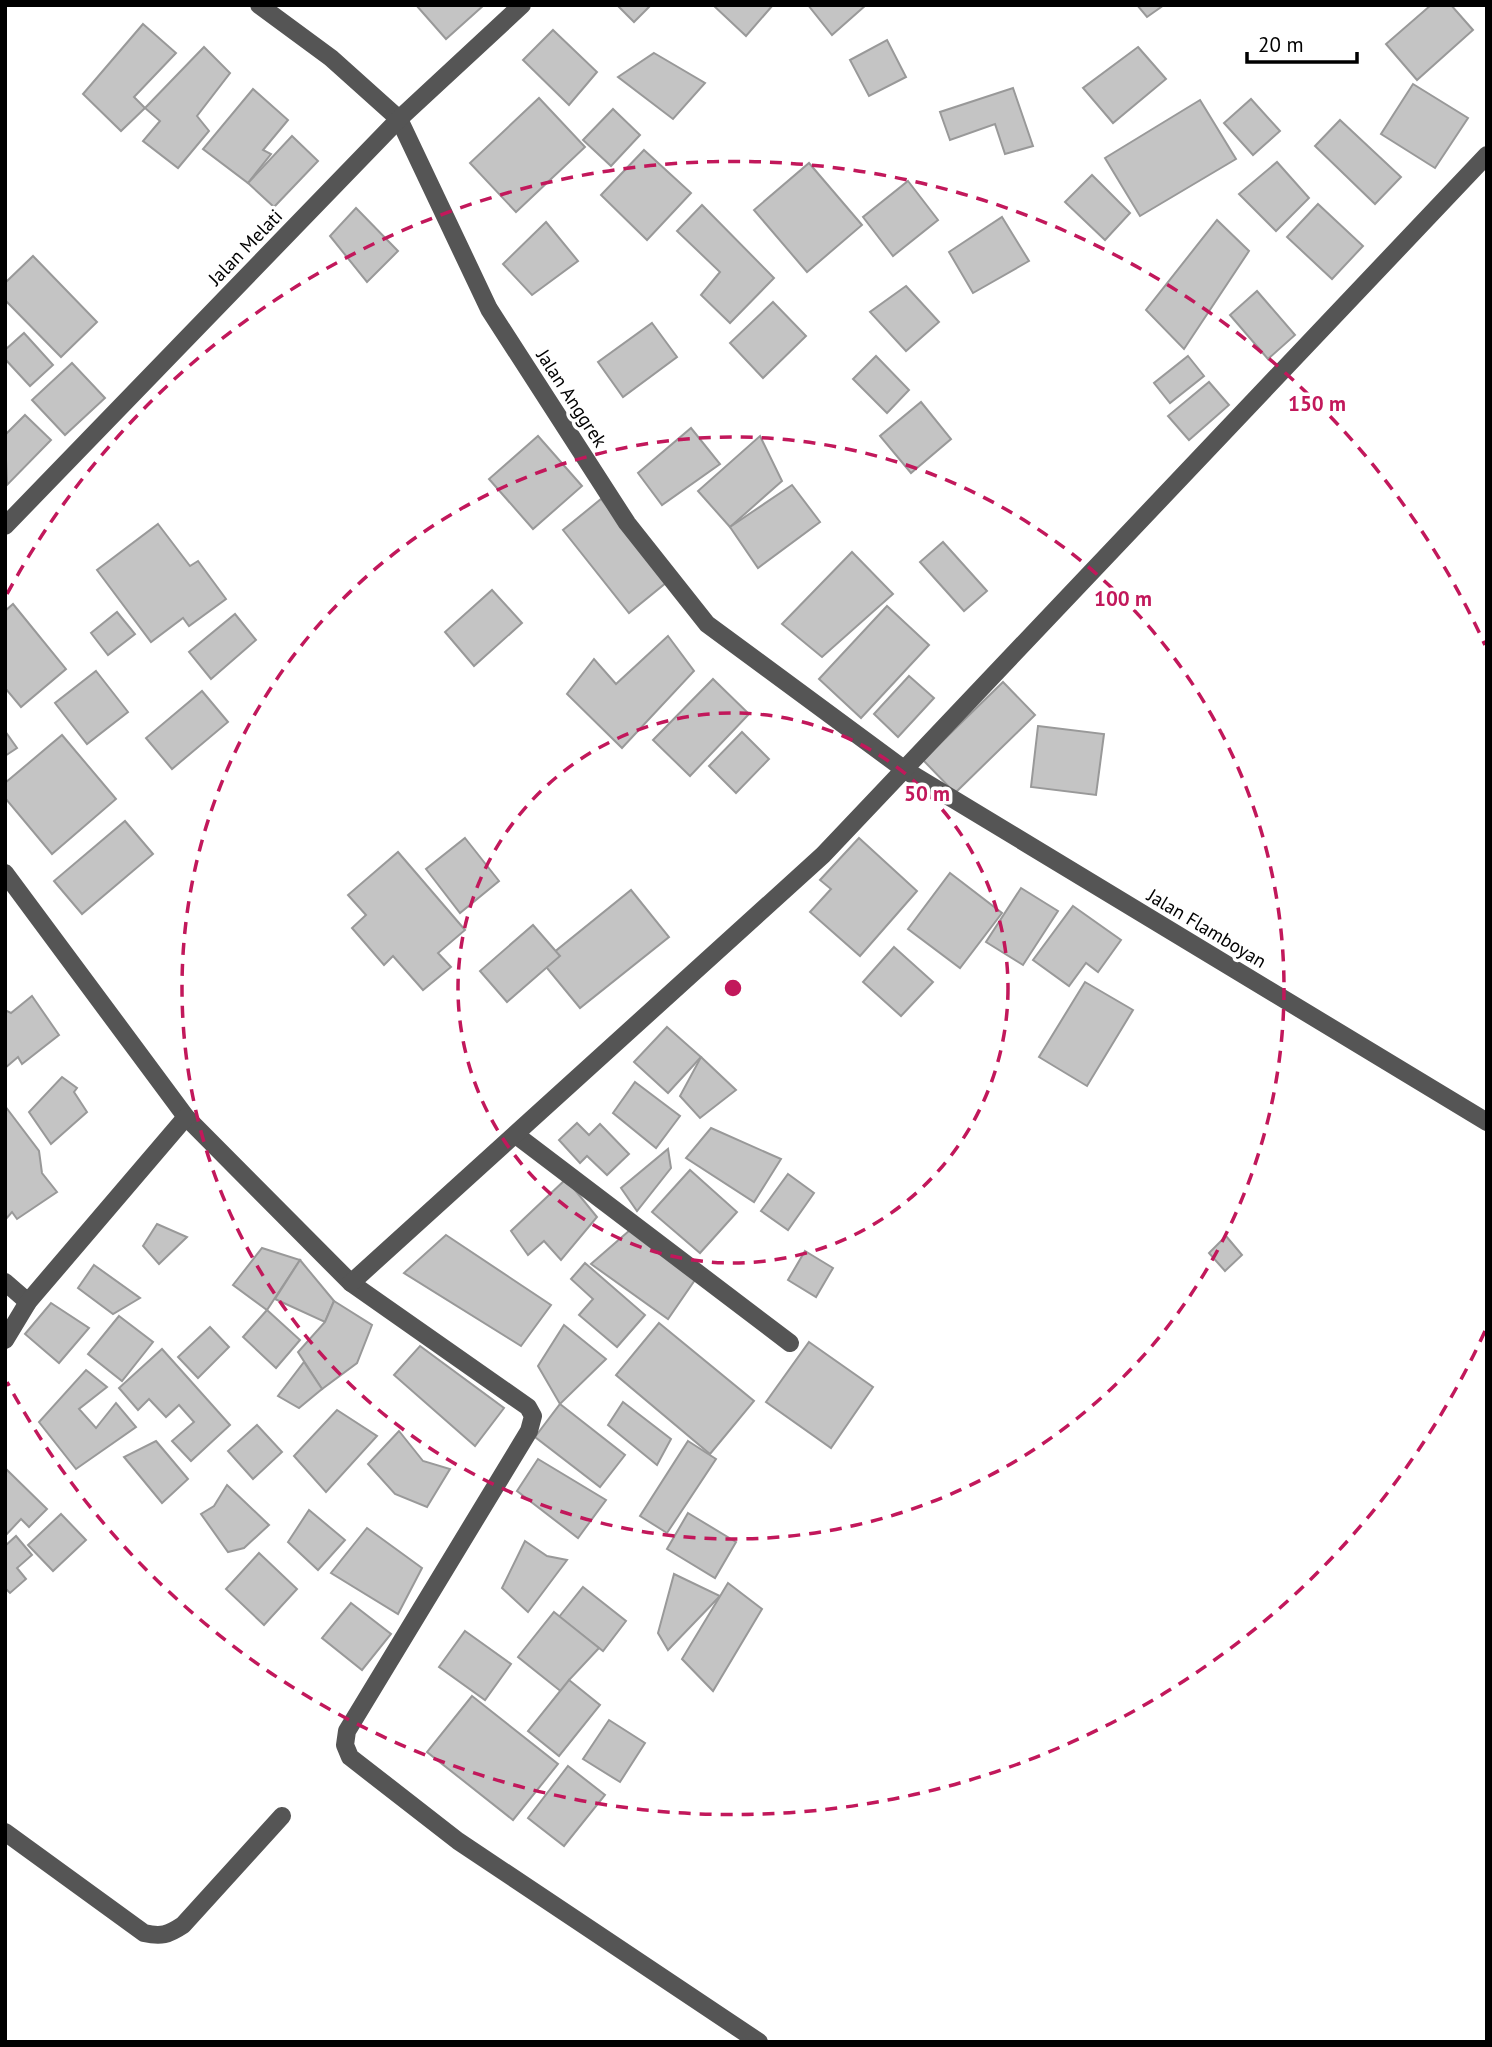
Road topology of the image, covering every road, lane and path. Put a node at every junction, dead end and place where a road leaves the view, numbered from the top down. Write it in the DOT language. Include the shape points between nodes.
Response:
graph roads {
  1 [pos="259,5"];
  2 [pos="523,5"];
  3 [pos="399,119"];
  4 [pos="1487,155"];
  5 [pos="5,526"];
  6 [pos="905,770"];
  7 [pos="5,873"];
  8 [pos="186,1117"];
  9 [pos="1487,1122"];
  10 [pos="516,1135"];
  11 [pos="5,1282"];
  12 [pos="351,1283"];
  13 [pos="28,1302"];
  14 [pos="5,1340"];
  15 [pos="790,1342"];
  16 [pos="282,1816"];
  17 [pos="5,1832"];
  18 [pos="759,2042"];
  1 -- 3 [label="street, Jalan Anggrek" via="331,58"];
  2 -- 3 [label="street, Jalan Melati"];
  3 -- 5 [label="street, Jalan Melati"];
  3 -- 6 [label="street, Jalan Anggrek" via="489,309 627,523 707,624"];
  4 -- 6 [label="street"];
  6 -- 9 [label="street, Jalan Flamboyan"];
  6 -- 10 [label="street" via="823,855"];
  7 -- 8 [label="street"];
  8 -- 12 [label="street"];
  8 -- 13 [label="street"];
  10 -- 12 [label="street"];
  10 -- 15 [label="street"];
  11 -- 13 [label="street"];
  12 -- 18 [label="street" via="528,1407 533,1416 529,1431 347,1731 345,1745 350,1758 458,1841"];
  13 -- 14 [label="street"];
  16 -- 17 [label="street" via="183,1924 158,1937 144,1933"];
}
